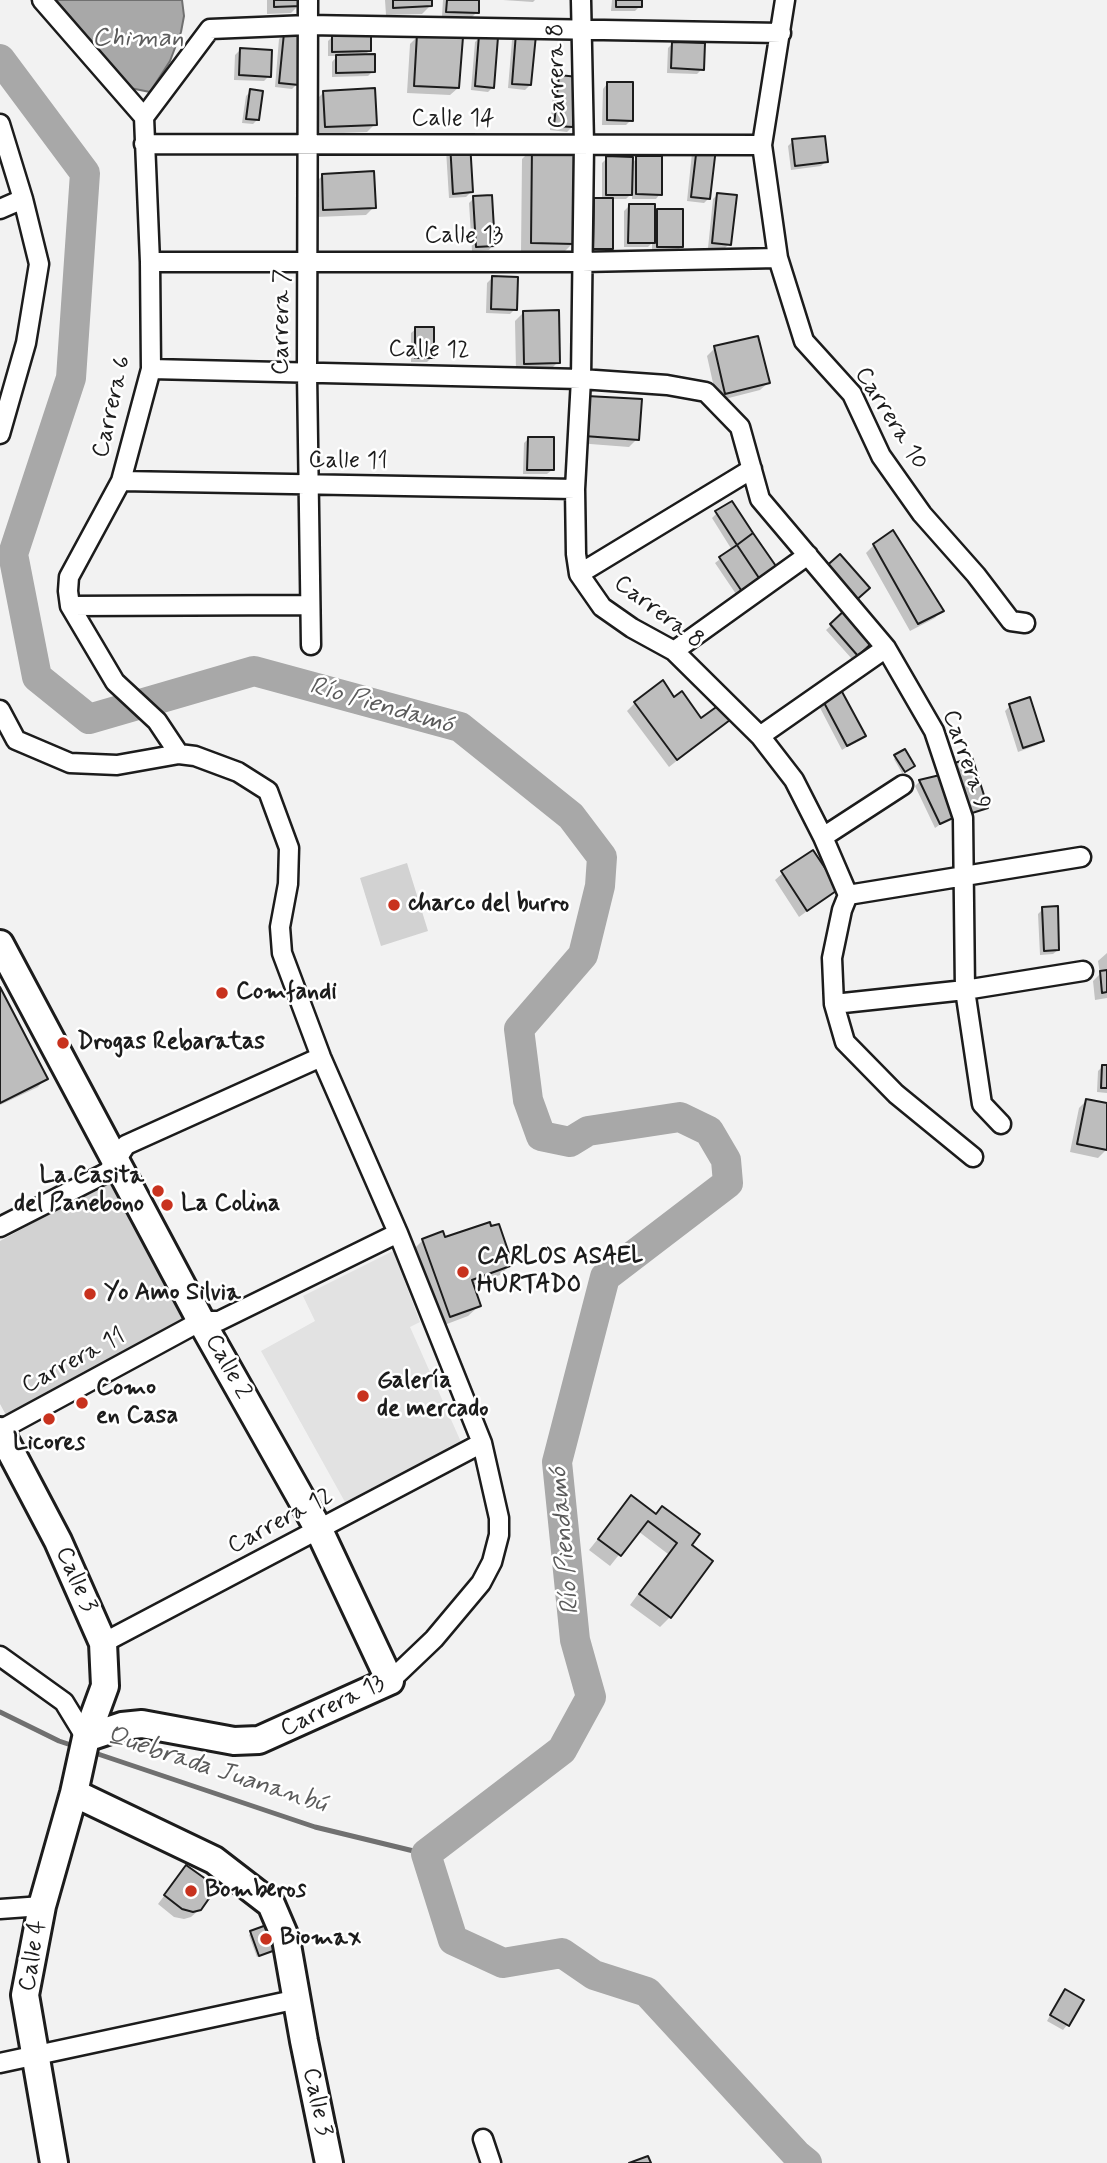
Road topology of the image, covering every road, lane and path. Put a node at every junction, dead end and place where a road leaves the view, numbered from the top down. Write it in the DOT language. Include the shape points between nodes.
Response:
graph roads {
  1 [pos="41,0"];
  2 [pos="308,0"];
  3 [pos="581,0"];
  4 [pos="785,0"];
  5 [pos="309,25"];
  6 [pos="581,30"];
  7 [pos="781,33"];
  8 [pos="144,117"];
  9 [pos="0,124"];
  10 [pos="144,144"];
  11 [pos="309,144"];
  12 [pos="584,144"];
  13 [pos="762,145"];
  14 [pos="23,199"];
  15 [pos="0,209"];
  16 [pos="778,258"];
  17 [pos="150,262"];
  18 [pos="309,262"];
  19 [pos="582,262"];
  20 [pos="150,369"];
  21 [pos="307,373"];
  22 [pos="581,379"];
  23 [pos="706,392"];
  24 [pos="0,435"];
  25 [pos="752,469"];
  26 [pos="121,481"];
  27 [pos="309,486"];
  28 [pos="575,489"];
  29 [pos="808,555"];
  30 [pos="579,574"];
  31 [pos="309,605"];
  32 [pos="70,606"];
  33 [pos="1025,623"];
  34 [pos="311,645"];
  35 [pos="886,648"];
  36 [pos="674,651"];
  37 [pos="0,710"];
  38 [pos="761,736"];
  39 [pos="179,754"];
  40 [pos="903,785"];
  41 [pos="823,837"];
  42 [pos="1081,857"];
  43 [pos="962,876"];
  44 [pos="848,895"];
  45 [pos="0,944"];
  46 [pos="1083,971"];
  47 [pos="965,990"];
  48 [pos="834,1004"];
  49 [pos="321,1057"];
  50 [pos="1001,1124"];
  51 [pos="974,1157"];
  52 [pos="115,1162"];
  53 [pos="0,1227"];
  54 [pos="398,1233"];
  55 [pos="201,1321"];
  56 [pos="0,1431"];
  57 [pos="482,1443"];
  58 [pos="319,1530"];
  59 [pos="103,1643"];
  60 [pos="0,1656"];
  61 [pos="390,1681"];
  62 [pos="86,1740"];
  63 [pos="74,1788"];
  64 [pos="42,1906"];
  65 [pos="0,1909"];
  66 [pos="298,1999"];
  67 [pos="35,2056"];
  68 [pos="0,2063"];
  69 [pos="483,2139"];
  70 [pos="54,2163"];
  71 [pos="329,2163"];
  72 [pos="491,2163"];
  1 -- 8 [label="street"];
  2 -- 5 [label="street, Carrera 7"];
  3 -- 6 [label="street, Carrera 8"];
  4 -- 7 [label="street, Carrera 10"];
  5 -- 6 [label="street"];
  5 -- 8 [label="street" via="210,29"];
  5 -- 11 [label="street, Carrera 7"];
  6 -- 7 [label="street"];
  6 -- 12 [label="street, Carrera 8"];
  7 -- 13 [label="street, Carrera 10"];
  8 -- 10 [label="street, Carrera 6"];
  9 -- 14 [label="street"];
  10 -- 11 [label="street, Calle 14"];
  10 -- 17 [label="street, Carrera 6"];
  11 -- 12 [label="street, Calle 14"];
  11 -- 18 [label="street, Carrera 7"];
  12 -- 13 [label="street, Calle 14"];
  12 -- 19 [label="street, Carrera 8"];
  13 -- 16 [label="street, Carrera 10"];
  14 -- 15 [label="street"];
  14 -- 24 [label="street" via="39,264 26,343"];
  16 -- 19 [label="street, Calle 13"];
  16 -- 33 [label="street, Carrera 10" via="804,341 852,394 881,456 922,514 1011,621"];
  17 -- 18 [label="street, Calle 13"];
  17 -- 20 [label="street, Carrera 6"];
  18 -- 19 [label="street, Calle 13"];
  18 -- 21 [label="street, Carrera 7"];
  19 -- 22 [label="street, Carrera 8"];
  20 -- 21 [label="street, Calle 12"];
  20 -- 26 [label="street, Carrera 6"];
  21 -- 22 [label="street, Calle 12"];
  21 -- 27 [label="street, Carrera 7"];
  22 -- 23 [label="street, Calle 12"];
  22 -- 28 [label="street, Carrera 8"];
  23 -- 25 [label="street, Carrera 9" via="740,427"];
  25 -- 29 [label="street, Carrera 9" via="760,499"];
  25 -- 30 [label="street"];
  26 -- 27 [label="street, Calle 11"];
  26 -- 32 [label="street, Carrera 6" via="69,578"];
  27 -- 28 [label="street, Calle 11"];
  27 -- 31 [label="street, Carrera 7"];
  28 -- 30 [label="street, Carrera 8"];
  29 -- 35 [label="street, Carrera 9"];
  29 -- 36 [label="street"];
  30 -- 36 [label="street, Carrera 8" via="602,607"];
  31 -- 32 [label="street"];
  31 -- 34 [label="street, Carrera 7"];
  32 -- 39 [label="street" via="115,682 157,721"];
  35 -- 38 [label="street"];
  35 -- 43 [label="street, Carrera 9" via="934,731 963,818"];
  36 -- 38 [label="street, Carrera 8"];
  37 -- 39 [label="street" via="16,740 70,762 103,766"];
  38 -- 41 [label="street, Carrera 8" via="794,780"];
  39 -- 49 [label="street, Carrera 13" via="238,772 268,790 289,848 280,927 282,953"];
  40 -- 41 [label="street"];
  41 -- 44 [label="street, Carrera 8"];
  42 -- 43 [label="street"];
  43 -- 44 [label="street"];
  43 -- 47 [label="street, Carrera 9"];
  44 -- 48 [label="street" via="832,958"];
  45 -- 52 [label="main road, Calle 2"];
  46 -- 47 [label="street"];
  47 -- 48 [label="street"];
  47 -- 50 [label="street, Carrera 9" via="982,1104"];
  48 -- 51 [label="street" via="845,1042 897,1094"];
  49 -- 52 [label="street" via="126,1145"];
  49 -- 54 [label="street, Carrera 13"];
  52 -- 53 [label="street" via="108,1172"];
  52 -- 55 [label="main road, Calle 2"];
  54 -- 55 [label="street, Carrera 11" via="219,1321"];
  54 -- 57 [label="street, Carrera 13"];
  55 -- 56 [label="street, Carrera 11"];
  55 -- 58 [label="main road, Calle 2"];
  56 -- 59 [label="main road, Calle 3" via="58,1541"];
  57 -- 58 [label="street, Carrera 12"];
  57 -- 61 [label="street, Carrera 13" via="499,1518 492,1562 481,1583 434,1639"];
  58 -- 59 [label="street, Carrera 12"];
  58 -- 61 [label="main road, Calle 2"];
  59 -- 62 [label="main road, Calle 3" via="105,1686"];
  60 -- 62 [label="street" via="64,1702"];
  61 -- 62 [label="main road, Carrera 13" via="259,1741 234,1741 142,1724 122,1726"];
  62 -- 63 [label="main road, Calle 3"];
  63 -- 64 [label="main road, Calle 4"];
  63 -- 66 [label="main road, Calle 3" via="214,1860 271,1904 286,1939"];
  64 -- 65 [label="street"];
  64 -- 67 [label="main road, Calle 4" via="25,1995"];
  66 -- 67 [label="street"];
  66 -- 71 [label="main road, Calle 3"];
  67 -- 68 [label="street"];
  67 -- 70 [label="main road, Calle 4"];
  69 -- 72 [label="street"];
}
